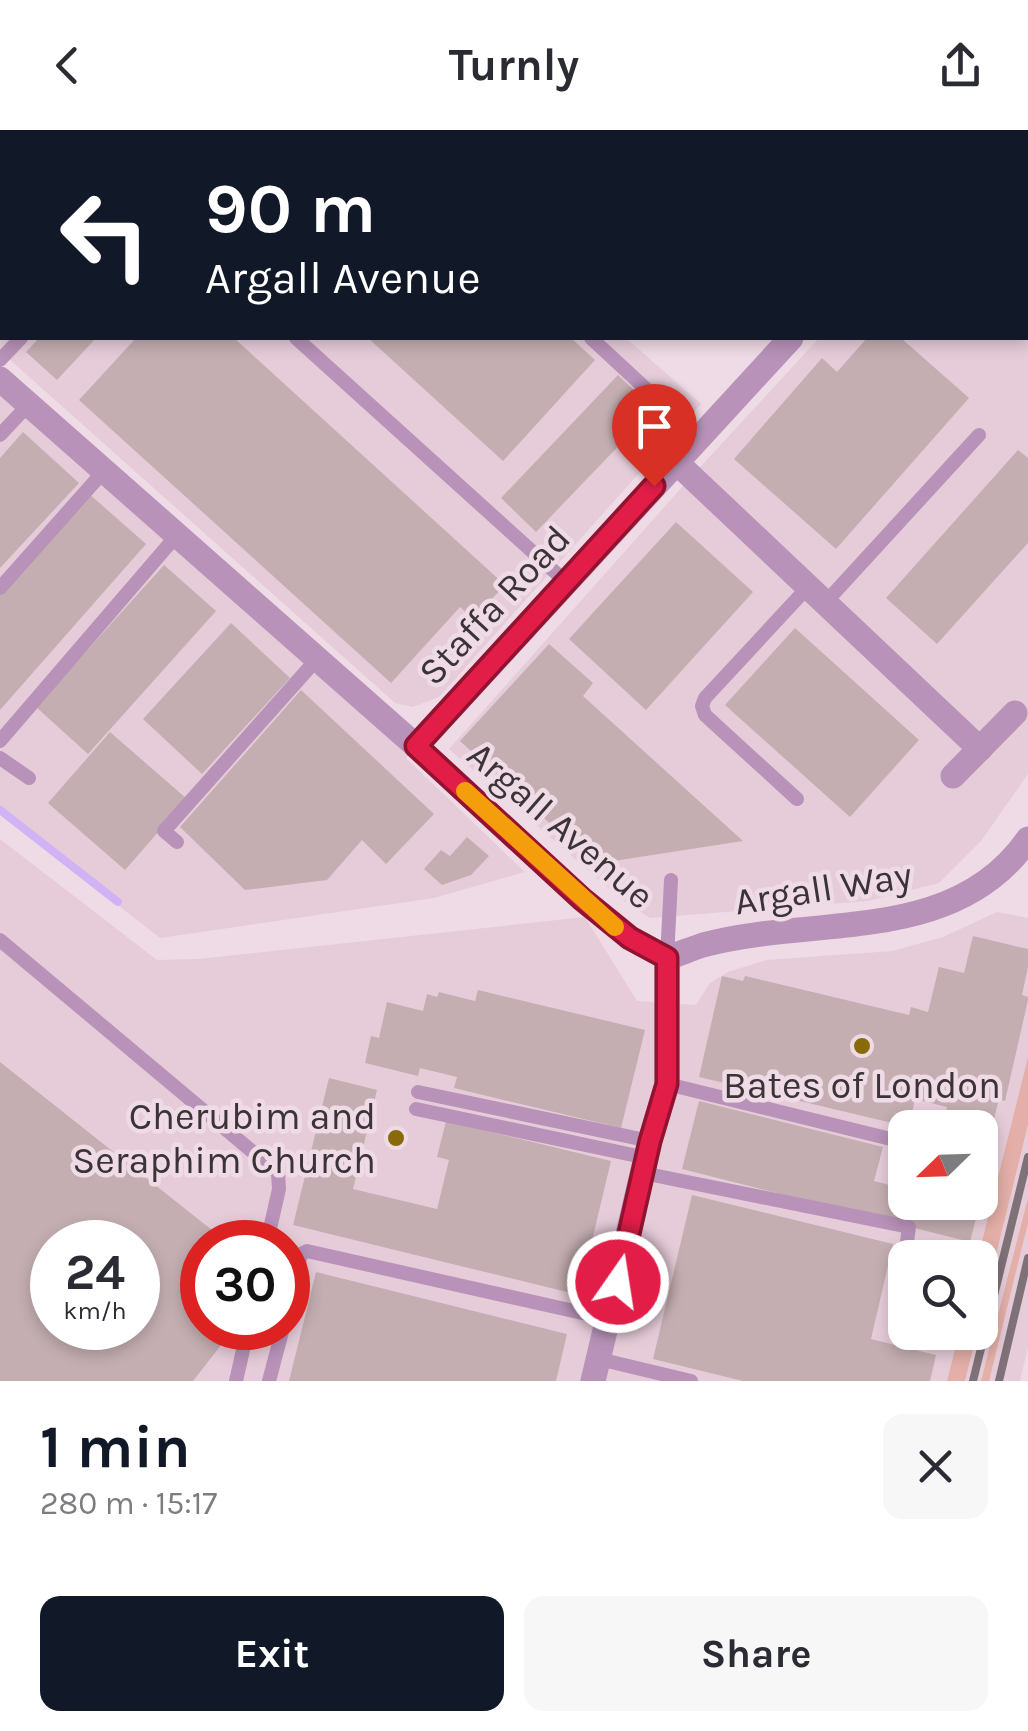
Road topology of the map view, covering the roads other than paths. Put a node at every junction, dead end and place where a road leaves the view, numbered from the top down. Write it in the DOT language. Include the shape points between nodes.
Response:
graph roads {
  1 [pos="19,340"];
  2 [pos="298,340"];
  3 [pos="593,340"];
  4 [pos="789,340"];
  5 [pos="0,360"];
  6 [pos="0,379"];
  7 [pos="29,404"];
  8 [pos="0,435"];
  9 [pos="979,435"];
  10 [pos="698,438"];
  11 [pos="676,462"];
  12 [pos="104,471"];
  13 [pos="177,535"];
  14 [pos="566,582"];
  15 [pos="0,588"];
  16 [pos="817,595"];
  17 [pos="318,659"];
  18 [pos="1015,713"];
  19 [pos="0,741"];
  20 [pos="416,746"];
  21 [pos="980,748"];
  22 [pos="0,758"];
  23 [pos="954,776"];
  24 [pos="29,778"];
  25 [pos="797,799"];
  26 [pos="1028,839"];
  27 [pos="177,842"];
  28 [pos="671,880"];
  29 [pos="0,940"];
  30 [pos="667,958"];
  31 [pos="667,1084"];
  32 [pos="418,1092"];
  33 [pos="416,1109"];
  34 [pos="888,1137"];
  35 [pos="647,1157"];
  36 [pos="273,1220"];
  37 [pos="907,1240"];
  38 [pos="310,1251"];
  39 [pos="609,1319"];
  40 [pos="243,1350"];
  41 [pos="277,1350"];
  42 [pos="596,1370"];
  43 [pos="236,1381"];
  44 [pos="269,1381"];
  45 [pos="692,1381"];
  1 -- 5 [label="lane"];
  2 -- 14 [label="lane"];
  3 -- 10 [label="lane"];
  4 -- 10 [label="street, Staffa Road"];
  6 -- 7 [label="street, Argall Avenue"];
  7 -- 8 [label="lane"];
  7 -- 12 [label="street, Argall Avenue"];
  9 -- 16 [label="lane"];
  10 -- 11 [label="street, Staffa Road"];
  11 -- 14 [label="street, Staffa Road"];
  11 -- 16 [label="street"];
  12 -- 13 [label="street, Argall Avenue"];
  12 -- 15 [label="lane"];
  13 -- 17 [label="street, Argall Avenue"];
  13 -- 19 [label="lane"];
  14 -- 20 [label="street, Staffa Road"];
  16 -- 21 [label="street"];
  16 -- 25 [label="lane" via="702,706"];
  17 -- 20 [label="street, Argall Avenue"];
  17 -- 27 [label="lane" via="164,832"];
  18 -- 21 [label="street"];
  20 -- 30 [label="street, Argall Avenue" via="582,899 617,941"];
  21 -- 23 [label="street"];
  22 -- 24 [label="lane"];
  26 -- 30 [label="street, Argall Way" via="981,885 934,909 719,942"];
  28 -- 30 [label="lane"];
  29 -- 36 [label="lane" via="278,1172"];
  30 -- 31 [label="street, Argall Avenue"];
  31 -- 34 [label="lane"];
  31 -- 35 [label="street, Argall Avenue"];
  32 -- 35 [label="lane"];
  33 -- 35 [label="lane"];
  35 -- 37 [label="lane" via="909,1227"];
  35 -- 39 [label="street, Argall Avenue"];
  38 -- 39 [label="lane"];
  39 -- 42 [label="street, Argall Avenue"];
  40 -- 43 [label="lane"];
  41 -- 44 [label="lane"];
  42 -- 45 [label="lane"];
}
